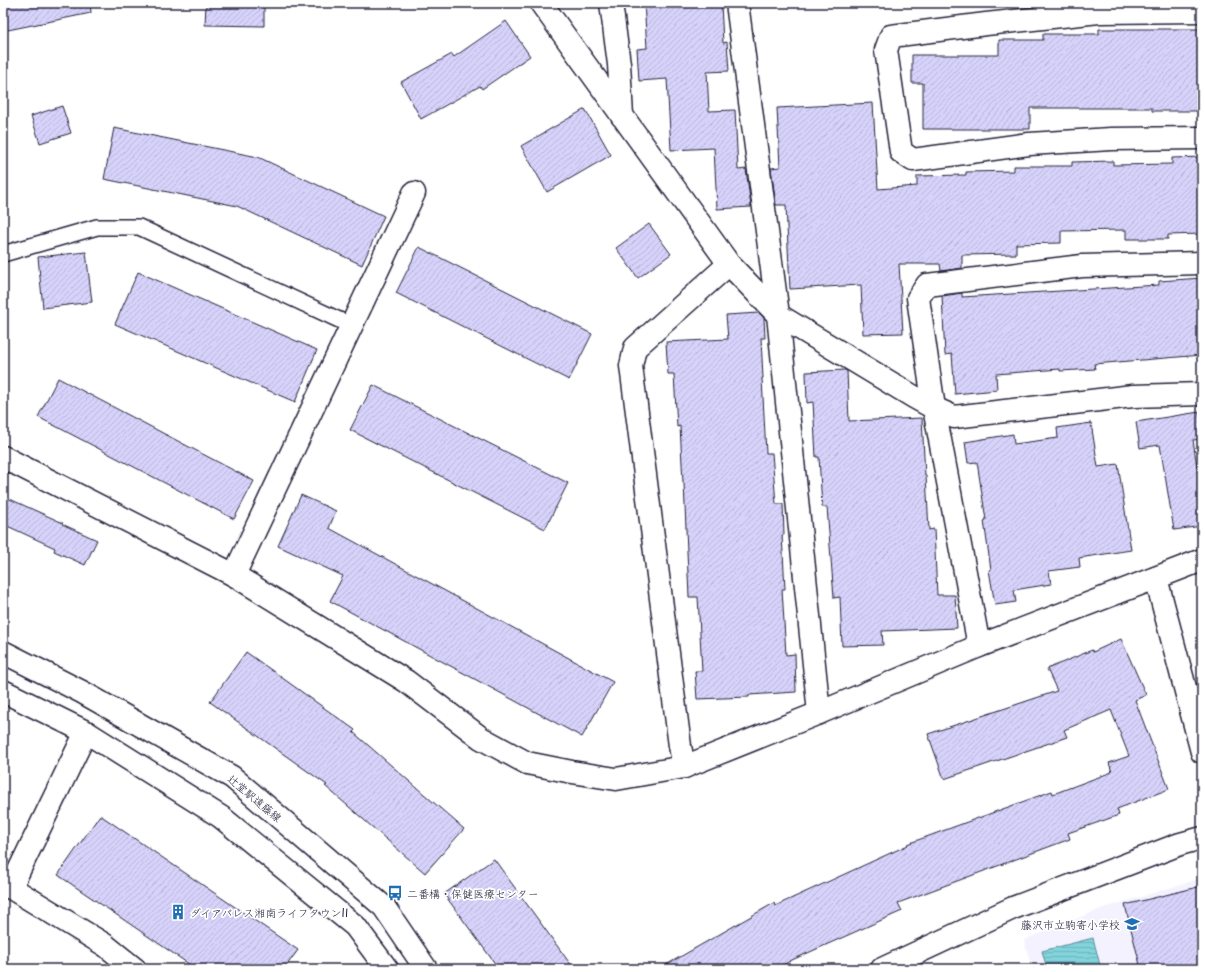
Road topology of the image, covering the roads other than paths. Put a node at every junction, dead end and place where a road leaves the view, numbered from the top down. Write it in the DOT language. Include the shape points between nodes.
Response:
graph roads {
  1 [pos="541,3"];
  2 [pos="611,3"];
  3 [pos="737,3"];
  4 [pos="1202,11"];
  5 [pos="622,116"];
  6 [pos="1202,138"];
  7 [pos="414,193"];
  8 [pos="3,254"];
  9 [pos="729,264"];
  10 [pos="1202,264"];
  11 [pos="778,315"];
  12 [pos="352,326"];
  13 [pos="1202,394"];
  14 [pos="934,408"];
  15 [pos="3,457"];
  16 [pos="1202,560"];
  17 [pos="234,575"];
  18 [pos="1156,578"];
  19 [pos="979,646"];
  20 [pos="3,652"];
  21 [pos="3,691"];
  22 [pos="819,713"];
  23 [pos="86,732"];
  24 [pos="1202,752"];
  25 [pos="684,767"];
  26 [pos="1202,838"];
  27 [pos="7,885"];
  28 [pos="135,969"];
  29 [pos="387,969"];
  30 [pos="426,969"];
  31 [pos="882,969"];
  1 -- 5 [label="street"];
  2 -- 5 [label="street" via="619,64"];
  3 -- 11 [label="street"];
  4 -- 6 [label="street" via="1099,12 986,24 891,36 886,50 901,152 913,160 1029,144 1111,139"];
  5 -- 9 [label="street"];
  7 -- 12 [label="street"];
  8 -- 12 [label="lane" via="96,227 139,227"];
  9 -- 11 [label="street"];
  9 -- 25 [label="street" via="635,348 631,366"];
  10 -- 14 [label="street" via="1082,266 927,285 918,298"];
  11 -- 14 [label="street"];
  11 -- 22 [label="street"];
  12 -- 17 [label="street"];
  13 -- 14 [label="street" via="1133,396 954,417"];
  14 -- 19 [label="street"];
  15 -- 17 [label="street"];
  16 -- 18 [label="street"];
  17 -- 25 [label="street" via="406,681 481,738 527,763 616,778"];
  18 -- 19 [label="street"];
  18 -- 24 [label="street"];
  19 -- 22 [label="street"];
  20 -- 30 [label="street, 辻堂駅遠藤線" via="82,692 232,777 384,907"];
  21 -- 23 [label="street"];
  22 -- 25 [label="street"];
  23 -- 27 [label="street"];
  23 -- 29 [label="street" via="220,817 355,926"];
  26 -- 31 [label="street" via="1180,844 1013,908"];
  27 -- 28 [label="street" via="105,945"];
}
